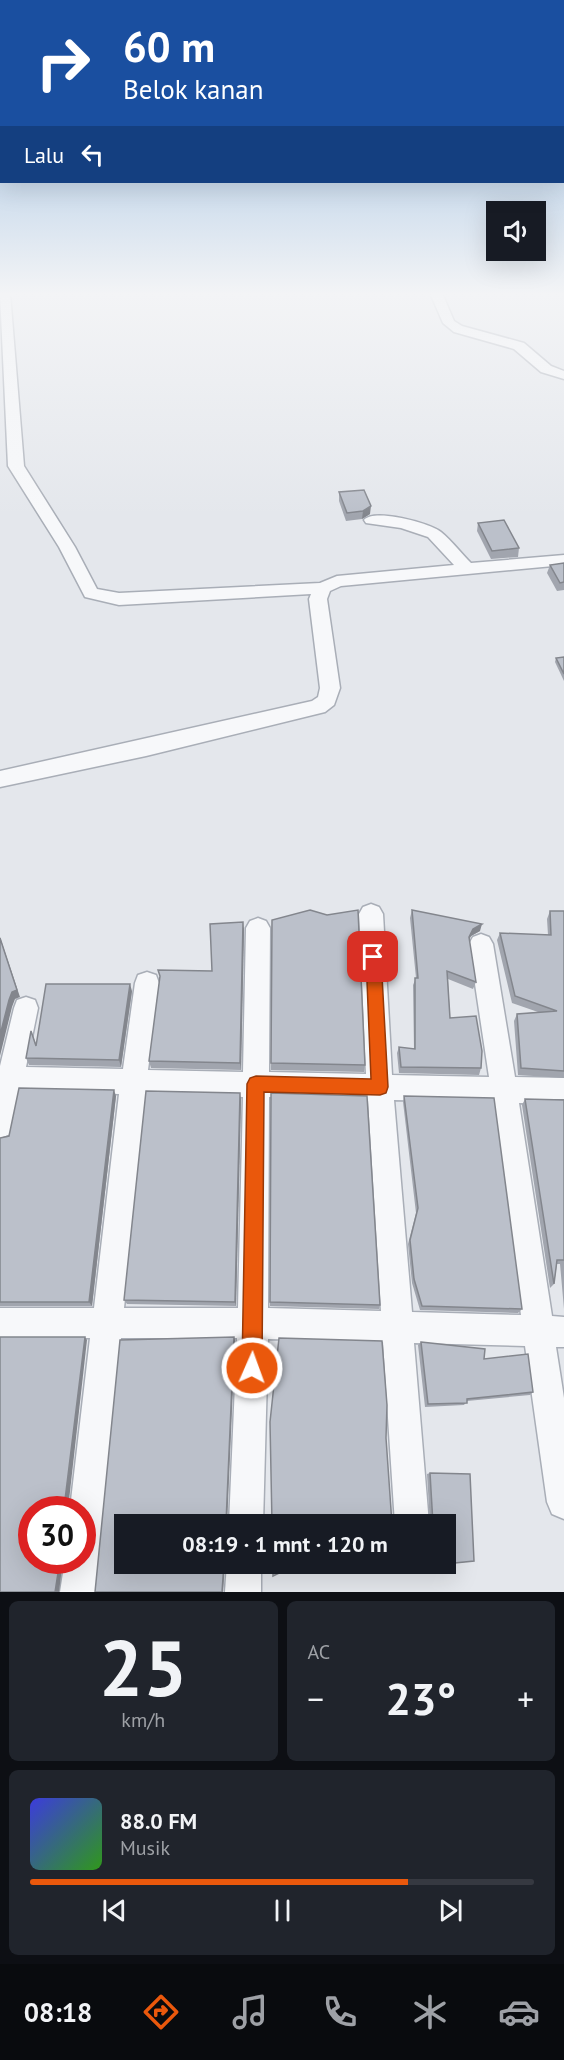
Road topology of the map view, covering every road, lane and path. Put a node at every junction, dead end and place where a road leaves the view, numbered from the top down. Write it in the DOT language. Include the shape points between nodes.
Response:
graph roads {
  1 [pos="9,367"];
  2 [pos="544,367"];
  3 [pos="564,375"];
  4 [pos="372,520"];
  5 [pos="564,560"];
  6 [pos="467,569"];
  7 [pos="323,588"];
  8 [pos="0,778"];
  9 [pos="371,914"];
  10 [pos="258,928"];
  11 [pos="481,944"];
  12 [pos="147,983"];
  13 [pos="26,1008"];
  14 [pos="6,1079"];
  15 [pos="134,1080"];
  16 [pos="256,1084"];
  17 [pos="380,1087"];
  18 [pos="506,1089"];
  19 [pos="564,1090"];
  20 [pos="0,1131"];
  21 [pos="0,1323"];
  22 [pos="108,1323"];
  23 [pos="254,1323"];
  24 [pos="396,1329"];
  25 [pos="550,1332"];
  26 [pos="88,1496"];
  27 [pos="564,1503"];
  28 [pos="246,1514"];
  29 [pos="411,1514"];
  30 [pos="80,1574"];
  31 [pos="244,1574"];
  32 [pos="78,1592"];
  33 [pos="243,1592"];
  1 -- 7 [label="street" via="16,466 91,593 119,599"];
  2 -- 3 [label="street"];
  4 -- 6 [label="street" via="404,523 434,534"];
  5 -- 6 [label="street"];
  6 -- 7 [label="street" via="337,581"];
  7 -- 8 [label="street" via="318,598 330,688 327,700 318,706"];
  9 -- 17 [label="street"];
  10 -- 16 [label="street"];
  11 -- 18 [label="street"];
  12 -- 15 [label="street"];
  13 -- 14 [label="street"];
  14 -- 15 [label="street"];
  14 -- 20 [label="street"];
  15 -- 16 [label="street"];
  15 -- 22 [label="street"];
  16 -- 17 [label="street"];
  16 -- 23 [label="street"];
  17 -- 18 [label="street"];
  17 -- 24 [label="street"];
  18 -- 19 [label="street"];
  18 -- 25 [label="street"];
  21 -- 22 [label="street"];
  22 -- 23 [label="street"];
  22 -- 26 [label="street"];
  23 -- 24 [label="street"];
  23 -- 28 [label="street"];
  24 -- 25 [label="street"];
  24 -- 29 [label="street"];
  25 -- 27 [label="street"];
  30 -- 32 [label="street"];
  31 -- 33 [label="street"];
}
